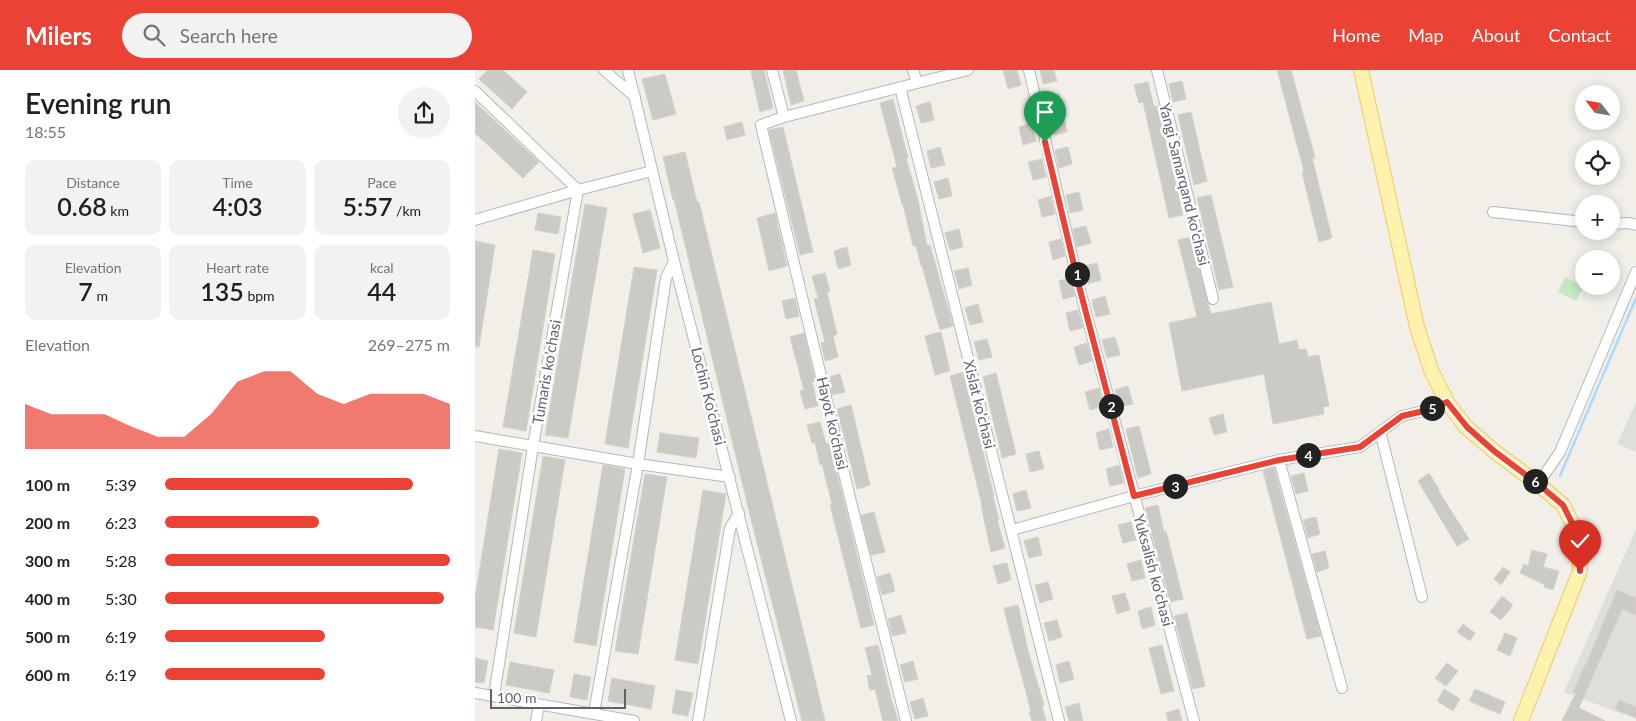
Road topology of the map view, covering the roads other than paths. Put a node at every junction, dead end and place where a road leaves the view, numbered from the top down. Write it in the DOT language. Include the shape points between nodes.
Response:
graph roads {
  1 [pos="604,70"];
  2 [pos="628,70"];
  3 [pos="772,70"];
  4 [pos="913,70"];
  5 [pos="969,70"];
  6 [pos="1029,70"];
  7 [pos="1157,70"];
  8 [pos="1361,70"];
  9 [pos="917,83"];
  10 [pos="900,87"];
  11 [pos="475,91"];
  12 [pos="635,98"];
  13 [pos="784,117"];
  14 [pos="652,172"];
  15 [pos="578,190"];
  16 [pos="1493,212"];
  17 [pos="475,220"];
  18 [pos="1575,221"];
  19 [pos="1620,224"];
  20 [pos="1636,225"];
  21 [pos="675,261"];
  22 [pos="1636,272"];
  23 [pos="1213,299"];
  24 [pos="1447,402"];
  25 [pos="1379,433"];
  26 [pos="475,436"];
  27 [pos="533,446"];
  28 [pos="1279,460"];
  29 [pos="638,464"];
  30 [pos="730,477"];
  31 [pos="1538,484"];
  32 [pos="1134,496"];
  33 [pos="739,513"];
  34 [pos="1012,530"];
  35 [pos="1422,597"];
  36 [pos="1342,688"];
  37 [pos="475,693"];
  38 [pos="494,696"];
  39 [pos="539,705"];
  40 [pos="594,713"];
  41 [pos="536,721"];
  42 [pos="634,721"];
  43 [pos="698,721"];
  44 [pos="791,721"];
  45 [pos="906,721"];
  46 [pos="1059,721"];
  47 [pos="1194,721"];
  48 [pos="1521,721"];
  1 -- 12 [label="street"];
  2 -- 12 [label="street, Lochin Ko'chasi"];
  3 -- 13 [label="street"];
  4 -- 9 [label="street"];
  5 -- 9 [label="street"];
  6 -- 32 [label="street, Yuksalish ko'chasi" via="1079,286"];
  7 -- 23 [label="street, Yangi Samarqand ko'chasi"];
  8 -- 24 [label="main road" via="1417,326 1431,370"];
  9 -- 10 [label="street"];
  10 -- 13 [label="street"];
  10 -- 34 [label="street, Xislat ko'chasi"];
  11 -- 15 [label="street"];
  12 -- 14 [label="street, Lochin Ko'chasi"];
  13 -- 45 [label="street, Hayot ko'chasi" via="761,125"];
  14 -- 15 [label="street"];
  14 -- 21 [label="street, Lochin Ko'chasi"];
  15 -- 17 [label="street"];
  15 -- 27 [label="street, Tumaris ko'chasi"];
  16 -- 18 [label="street"];
  19 -- 20 [label="street"];
  21 -- 29 [label="street" via="667,278"];
  21 -- 30 [label="street, Lochin Ko'chasi"];
  22 -- 31 [label="street" via="1560,452"];
  24 -- 25 [label="street" via="1402,416"];
  24 -- 31 [label="main road" via="1467,427"];
  25 -- 28 [label="street" via="1360,447"];
  25 -- 35 [label="street"];
  26 -- 27 [label="street"];
  27 -- 29 [label="street"];
  27 -- 38 [label="street, Tumaris ko'chasi"];
  28 -- 32 [label="street"];
  28 -- 36 [label="street"];
  29 -- 30 [label="street"];
  29 -- 40 [label="street"];
  30 -- 33 [label="street, Lochin Ko'chasi"];
  31 -- 48 [label="main road" via="1563,505 1579,537 1580,571"];
  32 -- 34 [label="street"];
  32 -- 47 [label="street, Yuksalish ko'chasi"];
  33 -- 43 [label="street" via="730,528"];
  33 -- 44 [label="street, Lochin Ko'chasi"];
  34 -- 46 [label="street, Xislat ko'chasi"];
  37 -- 38 [label="street"];
  38 -- 39 [label="street"];
  39 -- 40 [label="street"];
  39 -- 41 [label="street"];
  40 -- 42 [label="street"];
}
